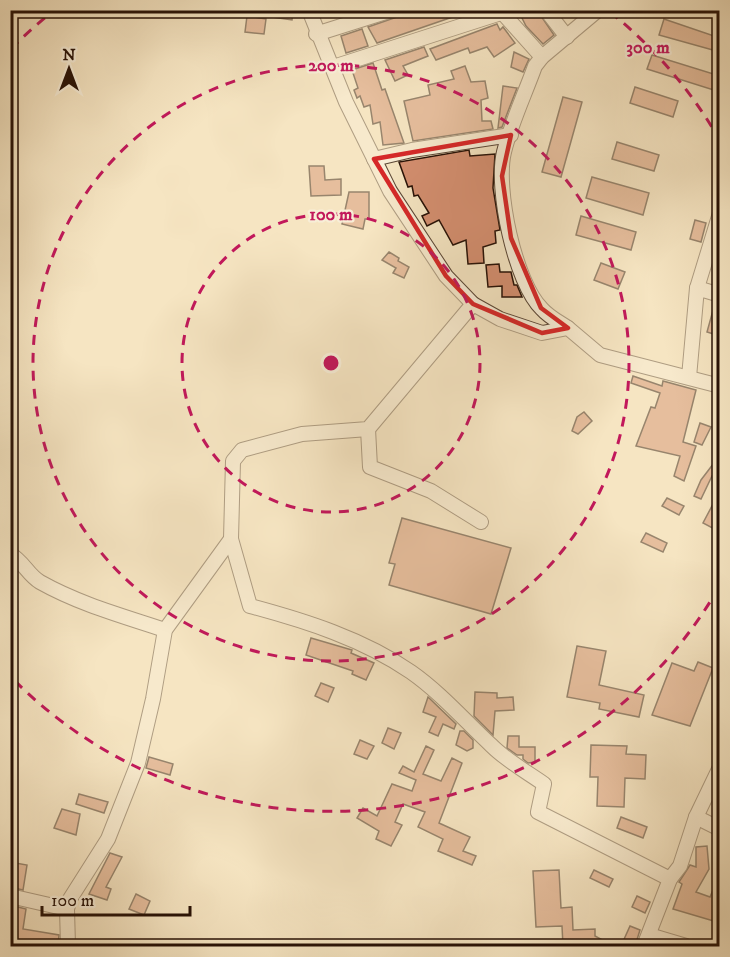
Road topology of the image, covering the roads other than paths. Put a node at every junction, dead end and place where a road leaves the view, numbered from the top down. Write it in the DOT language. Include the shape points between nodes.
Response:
graph roads {
  1 [pos="309,10"];
  2 [pos="392,10"];
  3 [pos="546,10"];
  4 [pos="598,10"];
  5 [pos="501,12"];
  6 [pos="316,34"];
  7 [pos="567,37"];
  8 [pos="542,57"];
  9 [pos="333,67"];
  10 [pos="511,135"];
  11 [pos="374,159"];
  12 [pos="720,213"];
  13 [pos="697,288"];
  14 [pos="720,295"];
  15 [pos="474,304"];
  16 [pos="568,328"];
  17 [pos="689,377"];
  18 [pos="720,386"];
  19 [pos="368,429"];
  20 [pos="481,522"];
  21 [pos="231,539"];
  22 [pos="10,554"];
  23 [pos="165,630"];
  24 [pos="718,773"];
  25 [pos="696,817"];
  26 [pos="720,829"];
  27 [pos="670,879"];
  28 [pos="10,896"];
  29 [pos="67,909"];
  30 [pos="646,941"];
  31 [pos="68,946"];
  32 [pos="686,946"];
  1 -- 6 [label="street"];
  2 -- 6 [label="street"];
  3 -- 7 [label="street"];
  4 -- 7 [label="street"];
  5 -- 8 [label="street"];
  5 -- 9 [label="street"];
  6 -- 9 [label="street"];
  7 -- 8 [label="street"];
  8 -- 10 [label="street"];
  9 -- 11 [label="street"];
  10 -- 11 [label="street"];
  10 -- 16 [label="street" via="502,176 511,238 525,281 541,309"];
  11 -- 15 [label="street" via="409,222 446,276"];
  12 -- 13 [label="street"];
  13 -- 14 [label="street"];
  13 -- 17 [label="street"];
  15 -- 16 [label="street" via="500,319 542,333"];
  15 -- 19 [label="street"];
  16 -- 17 [label="street" via="600,355"];
  17 -- 18 [label="street"];
  19 -- 20 [label="street" via="370,467 431,491"];
  19 -- 21 [label="street" via="302,434 242,450 233,461"];
  21 -- 23 [label="street"];
  21 -- 27 [label="street" via="250,606 352,640 411,672 494,749 544,784 538,812"];
  22 -- 23 [label="street" via="21,560 37,580 84,603"];
  23 -- 29 [label="street" via="138,763 108,839"];
  24 -- 25 [label="street"];
  25 -- 26 [label="street"];
  25 -- 27 [label="street" via="680,866"];
  27 -- 30 [label="street"];
  28 -- 29 [label="street"];
  29 -- 31 [label="street"];
  30 -- 32 [label="street"];
}
